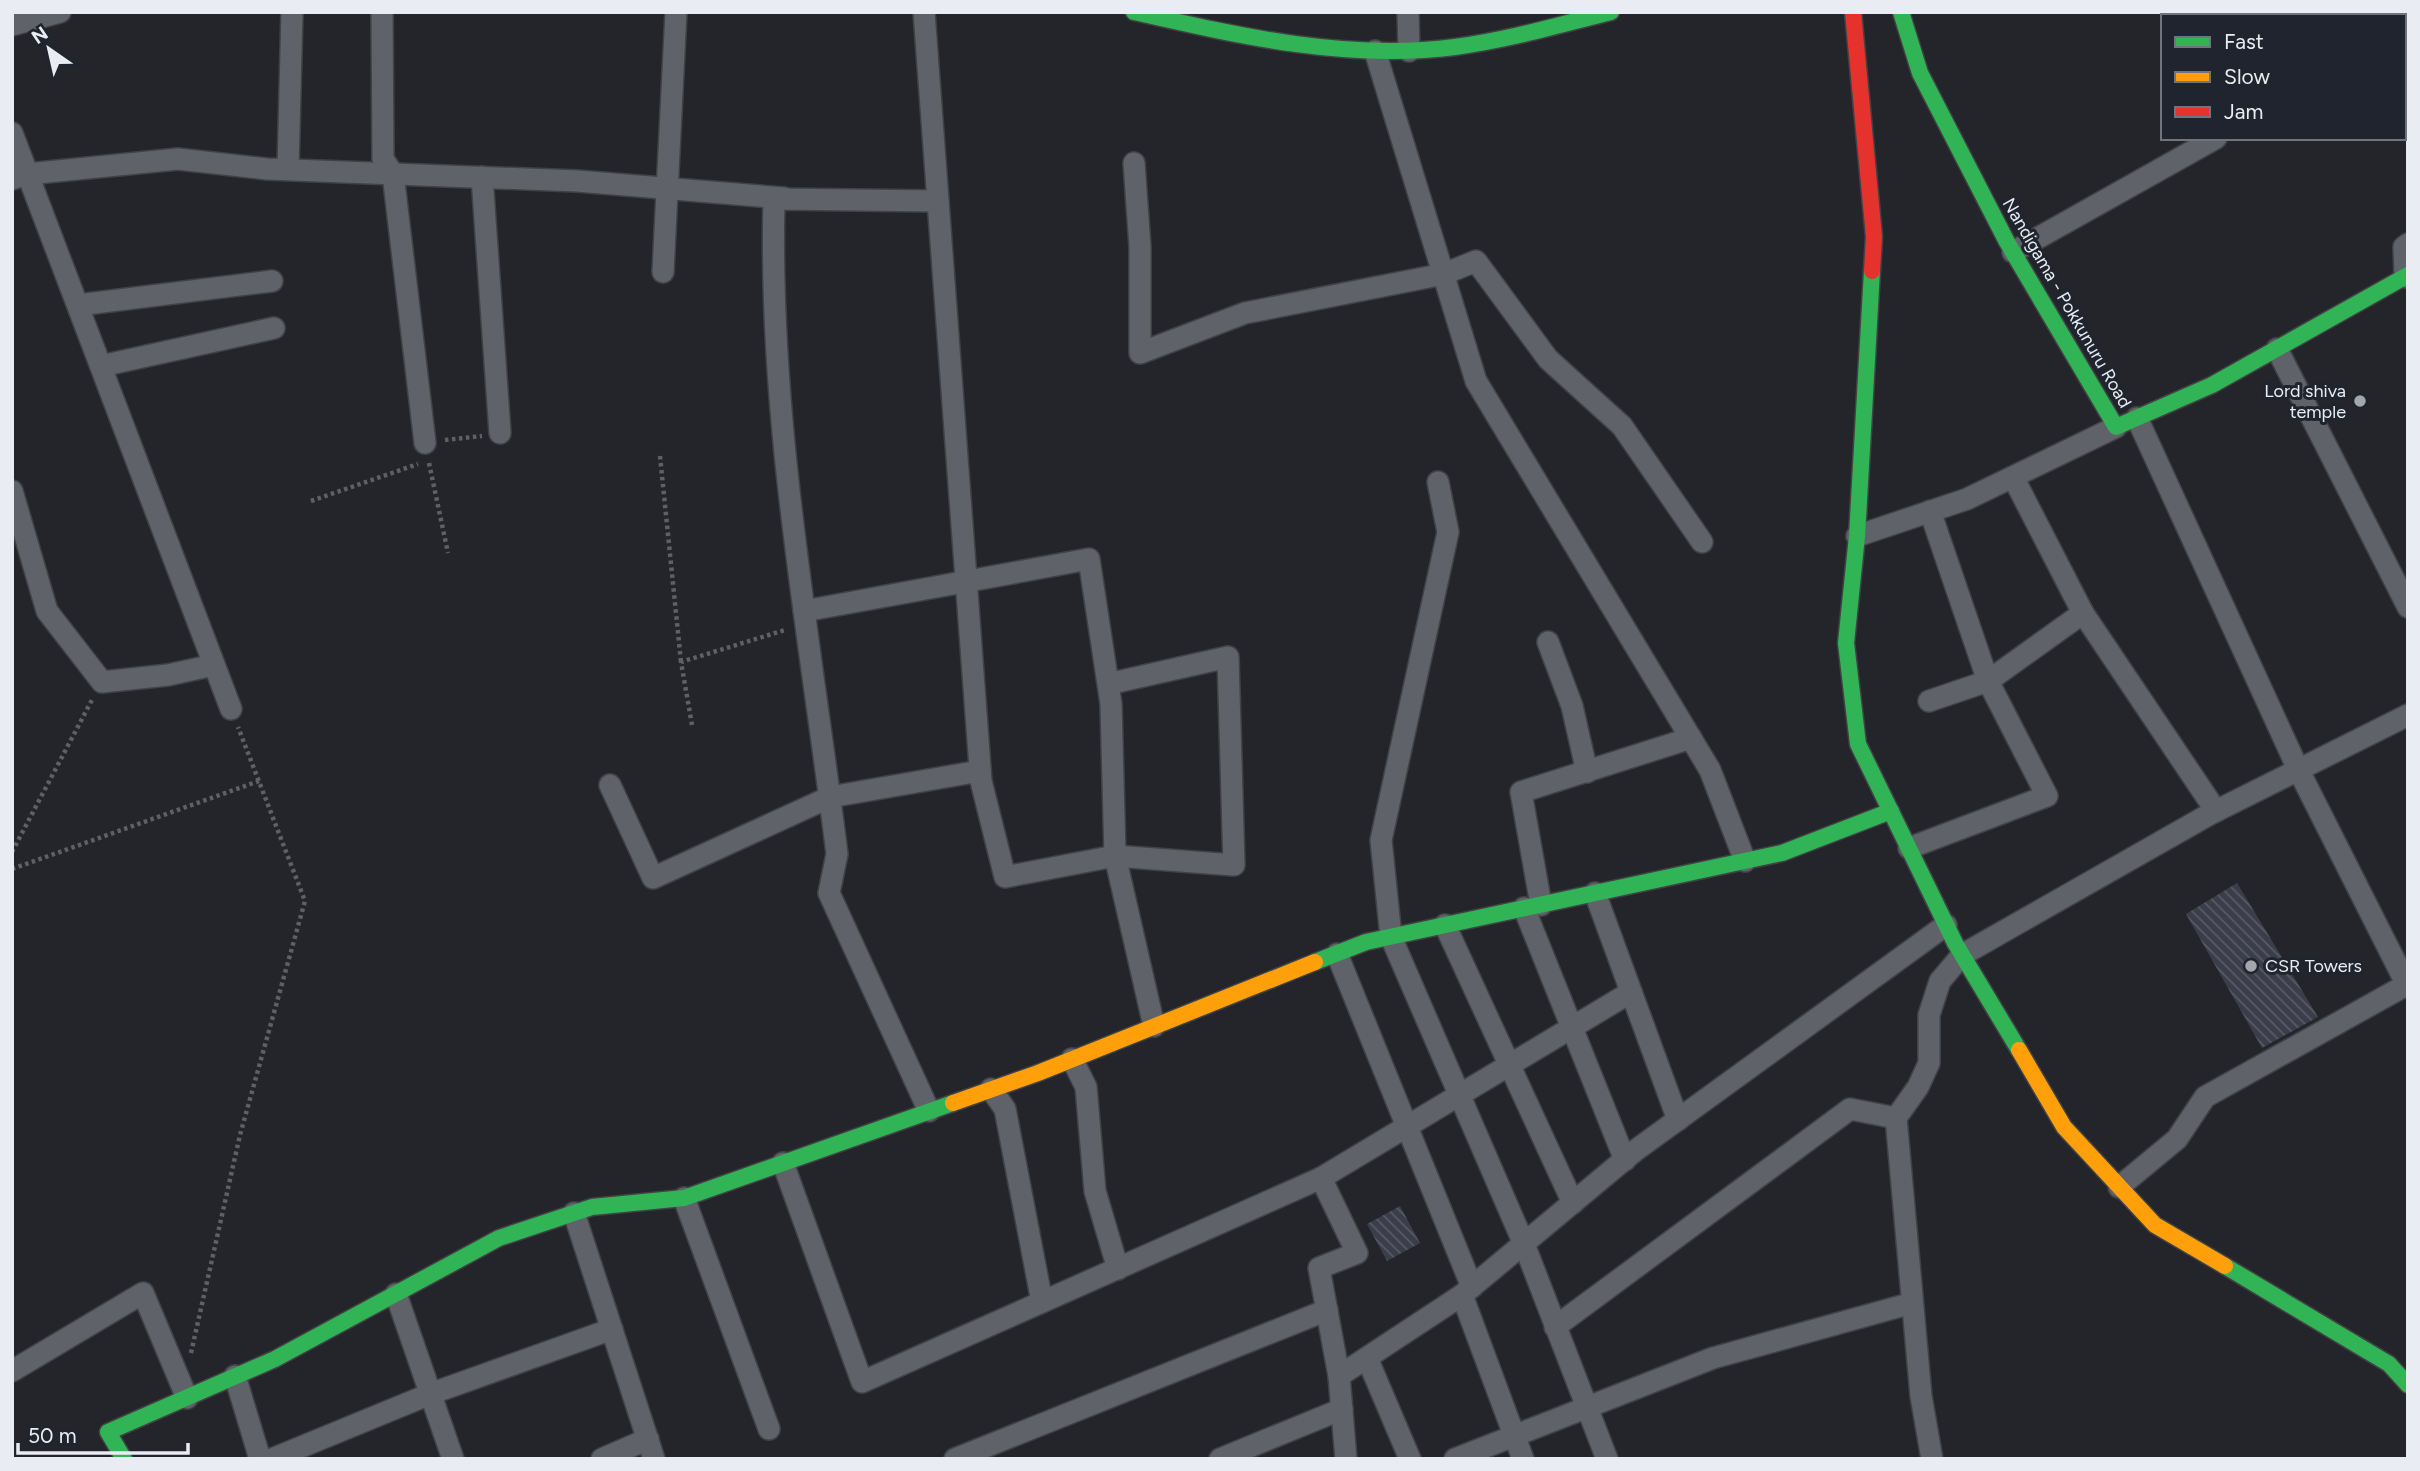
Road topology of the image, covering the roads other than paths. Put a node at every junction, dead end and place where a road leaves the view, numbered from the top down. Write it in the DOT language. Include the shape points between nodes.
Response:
graph roads {
  1 [pos="60,12"];
  2 [pos="292,12"];
  3 [pos="382,12"];
  4 [pos="676,12"];
  5 [pos="924,12"];
  6 [pos="1134,12"];
  7 [pos="1408,12"];
  8 [pos="1853,12"];
  9 [pos="1901,12"];
  10 [pos="1598,14"];
  11 [pos="12,25"];
  12 [pos="1375,51"];
  13 [pos="1409,51"];
  14 [pos="12,133"];
  15 [pos="2212,140"];
  16 [pos="1134,163"];
  17 [pos="288,169"];
  18 [pos="393,174"];
  19 [pos="20,176"];
  20 [pos="482,177"];
  21 [pos="666,188"];
  22 [pos="784,198"];
  23 [pos="938,201"];
  24 [pos="2408,244"];
  25 [pos="2013,252"];
  26 [pos="663,272"];
  27 [pos="1444,274"];
  28 [pos="2406,276"];
  29 [pos="272,281"];
  30 [pos="78,305"];
  31 [pos="274,328"];
  32 [pos="2277,349"];
  33 [pos="101,366"];
  34 [pos="2137,418"];
  35 [pos="2116,428"];
  36 [pos="500,433"];
  37 [pos="427,452"];
  38 [pos="2013,477"];
  39 [pos="1438,482"];
  40 [pos="12,491"];
  41 [pos="1930,511"];
  42 [pos="1857,536"];
  43 [pos="1702,542"];
  44 [pos="964,581"];
  45 [pos="2408,607"];
  46 [pos="2082,613"];
  47 [pos="805,617"];
  48 [pos="1548,642"];
  49 [pos="214,665"];
  50 [pos="1988,681"];
  51 [pos="1108,684"];
  52 [pos="1928,701"];
  53 [pos="231,709"];
  54 [pos="2408,715"];
  55 [pos="1691,738"];
  56 [pos="2298,769"];
  57 [pos="980,771"];
  58 [pos="1587,772"];
  59 [pos="610,785"];
  60 [pos="830,797"];
  61 [pos="1891,811"];
  62 [pos="2216,811"];
  63 [pos="1909,848"];
  64 [pos="1115,856"];
  65 [pos="1745,861"];
  66 [pos="1595,893"];
  67 [pos="1533,906"];
  68 [pos="1445,925"];
  69 [pos="1946,925"];
  70 [pos="1391,937"];
  71 [pos="1337,954"];
  72 [pos="1962,955"];
  73 [pos="2407,985"];
  74 [pos="1632,992"];
  75 [pos="1154,1027"];
  76 [pos="1572,1028"];
  77 [pos="1072,1059"];
  78 [pos="1509,1066"];
  79 [pos="991,1089"];
  80 [pos="1460,1096"];
  81 [pos="929,1111"];
  82 [pos="1896,1118"];
  83 [pos="1678,1119"];
  84 [pos="1407,1127"];
  85 [pos="1625,1160"];
  86 [pos="783,1163"];
  87 [pos="1321,1178"];
  88 [pos="2119,1187"];
  89 [pos="684,1198"];
  90 [pos="1573,1203"];
  91 [pos="574,1213"];
  92 [pos="1524,1244"];
  93 [pos="1118,1269"];
  94 [pos="1467,1291"];
  95 [pos="396,1294"];
  96 [pos="1042,1302"];
  97 [pos="1912,1303"];
  98 [pos="1327,1310"];
  99 [pos="1555,1326"];
  100 [pos="612,1329"];
  101 [pos="1367,1358"];
  102 [pos="12,1371"];
  103 [pos="2403,1373"];
  104 [pos="1339,1376"];
  105 [pos="235,1377"];
  106 [pos="430,1394"];
  107 [pos="190,1397"];
  108 [pos="1587,1408"];
  109 [pos="1342,1409"];
  110 [pos="769,1429"];
  111 [pos="1514,1436"];
  112 [pos="651,1449"];
  113 [pos="124,1459"];
  114 [pos="260,1459"];
  115 [pos="272,1459"];
  116 [pos="453,1459"];
  117 [pos="602,1459"];
  118 [pos="956,1459"];
  119 [pos="1220,1459"];
  120 [pos="1346,1459"];
  121 [pos="1410,1459"];
  122 [pos="1455,1459"];
  123 [pos="1523,1459"];
  124 [pos="1607,1459"];
  125 [pos="1932,1459"];
  1 -- 11 [label="street"];
  2 -- 17 [label="street"];
  3 -- 18 [label="street" via="383,159"];
  4 -- 21 [label="street"];
  5 -- 23 [label="street"];
  6 -- 12 [label="street" via="1306,45"];
  7 -- 13 [label="street"];
  8 -- 42 [label="street" via="1874,237"];
  9 -- 25 [label="street, Nandigama - Pokkunuru Road" via="1920,73"];
  10 -- 13 [label="street" via="1457,47"];
  12 -- 13 [label="street"];
  12 -- 27 [label="street"];
  14 -- 19 [label="street"];
  15 -- 25 [label="street"];
  16 -- 27 [label="street" via="1140,353 1245,313"];
  17 -- 18 [label="street"];
  17 -- 19 [label="street" via="177,159"];
  18 -- 20 [label="street"];
  18 -- 37 [label="street"];
  19 -- 30 [label="street"];
  20 -- 21 [label="street"];
  20 -- 36 [label="street"];
  21 -- 22 [label="street"];
  21 -- 26 [label="street"];
  22 -- 23 [label="street"];
  22 -- 47 [label="street" via="774,198 772,257 789,509"];
  23 -- 44 [label="street"];
  24 -- 28 [label="street" via="2404,247"];
  25 -- 35 [label="street, Nandigama - Pokkunuru Road"];
  27 -- 43 [label="street" via="1476,261 1548,359 1622,426"];
  27 -- 55 [label="street" via="1476,381"];
  28 -- 32 [label="street, Nandigama - Pokkunuru Road"];
  29 -- 30 [label="street"];
  30 -- 33 [label="street"];
  31 -- 33 [label="street"];
  32 -- 34 [label="street, Nandigama - Pokkunuru Road" via="2212,385"];
  32 -- 45 [label="street"];
  33 -- 49 [label="street"];
  34 -- 35 [label="street, Nandigama - Pokkunuru Road"];
  34 -- 56 [label="street"];
  35 -- 38 [label="street"];
  38 -- 41 [label="street"];
  38 -- 46 [label="street"];
  39 -- 70 [label="street" via="1448,532 1381,840"];
  40 -- 49 [label="street" via="47,611 102,682"];
  41 -- 42 [label="street"];
  41 -- 50 [label="street"];
  42 -- 61 [label="street" via="1846,643 1856,732"];
  44 -- 47 [label="street"];
  44 -- 51 [label="street" via="1089,559"];
  44 -- 57 [label="street"];
  46 -- 50 [label="street"];
  46 -- 62 [label="street"];
  47 -- 60 [label="street"];
  48 -- 58 [label="street" via="1573,706"];
  49 -- 53 [label="street"];
  50 -- 52 [label="street"];
  50 -- 63 [label="street" via="2047,796"];
  51 -- 64 [label="street"];
  51 -- 64 [label="street" via="1228,657 1234,865"];
  54 -- 56 [label="street"];
  55 -- 58 [label="street"];
  55 -- 65 [label="street" via="1710,770"];
  56 -- 62 [label="street"];
  56 -- 73 [label="street"];
  57 -- 60 [label="street"];
  57 -- 64 [label="street" via="1005,877"];
  58 -- 67 [label="street" via="1521,792"];
  59 -- 60 [label="street" via="653,878"];
  60 -- 81 [label="street" via="837,853 829,893"];
  61 -- 63 [label="street"];
  61 -- 65 [label="street" via="1782,853"];
  62 -- 72 [label="street"];
  63 -- 69 [label="street"];
  64 -- 75 [label="street"];
  65 -- 66 [label="street"];
  66 -- 67 [label="street"];
  66 -- 74 [label="street"];
  67 -- 68 [label="street"];
  67 -- 76 [label="street"];
  68 -- 70 [label="street"];
  68 -- 78 [label="street"];
  69 -- 72 [label="street"];
  69 -- 83 [label="street"];
  70 -- 71 [label="street"];
  70 -- 80 [label="street"];
  71 -- 75 [label="street"];
  71 -- 84 [label="street"];
  72 -- 82 [label="street" via="1940,981 1929,1015 1929,1063"];
  72 -- 88 [label="street" via="2064,1127"];
  73 -- 88 [label="street" via="2205,1097 2177,1139"];
  74 -- 76 [label="street"];
  74 -- 83 [label="street"];
  75 -- 77 [label="street"];
  76 -- 78 [label="street"];
  76 -- 85 [label="street"];
  77 -- 79 [label="street"];
  77 -- 93 [label="street" via="1086,1087 1095,1191"];
  78 -- 80 [label="street"];
  78 -- 90 [label="street"];
  79 -- 81 [label="street"];
  79 -- 96 [label="street" via="1004,1109"];
  80 -- 84 [label="street"];
  80 -- 92 [label="street"];
  81 -- 86 [label="street"];
  82 -- 97 [label="street"];
  82 -- 99 [label="street" via="1850,1109"];
  83 -- 85 [label="street"];
  84 -- 87 [label="street"];
  84 -- 94 [label="street"];
  85 -- 90 [label="street"];
  86 -- 89 [label="street"];
  86 -- 96 [label="street" via="862,1382"];
  87 -- 93 [label="street"];
  87 -- 98 [label="street" via="1357,1253 1320,1268"];
  88 -- 103 [label="street" via="2155,1225"];
  89 -- 91 [label="street" via="592,1207"];
  89 -- 110 [label="street"];
  90 -- 92 [label="street"];
  91 -- 95 [label="street" via="499,1238"];
  91 -- 100 [label="street"];
  92 -- 94 [label="street"];
  92 -- 99 [label="street"];
  93 -- 96 [label="street"];
  94 -- 101 [label="street"];
  94 -- 111 [label="street"];
  95 -- 105 [label="street"];
  95 -- 106 [label="street"];
  97 -- 108 [label="street" via="1713,1359"];
  97 -- 125 [label="street"];
  98 -- 104 [label="street"];
  98 -- 118 [label="street"];
  99 -- 108 [label="street"];
  100 -- 106 [label="street"];
  100 -- 112 [label="street"];
  101 -- 104 [label="street"];
  101 -- 121 [label="street"];
  102 -- 107 [label="street" via="143,1293"];
  104 -- 109 [label="street"];
  105 -- 107 [label="street"];
  105 -- 114 [label="street"];
  106 -- 115 [label="street"];
  106 -- 116 [label="street"];
  107 -- 113 [label="street" via="108,1432"];
  108 -- 111 [label="street"];
  108 -- 124 [label="street"];
  109 -- 119 [label="street"];
  109 -- 120 [label="street"];
  111 -- 122 [label="street"];
  111 -- 123 [label="street"];
  112 -- 117 [label="street"];
}
